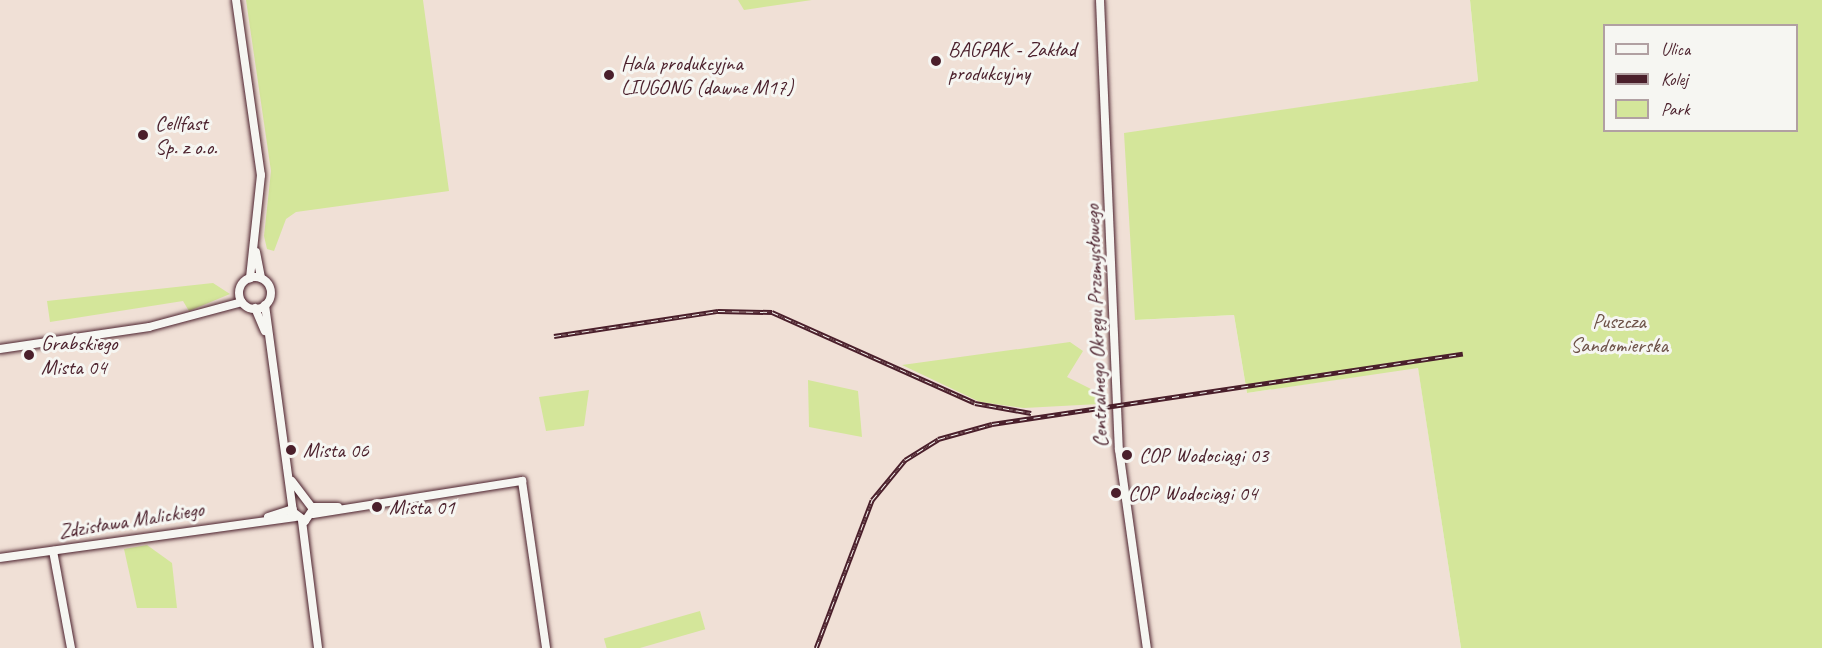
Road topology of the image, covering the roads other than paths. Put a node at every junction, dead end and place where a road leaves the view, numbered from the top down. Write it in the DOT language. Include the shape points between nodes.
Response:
graph roads {
  1 [pos="236,0"];
  2 [pos="1100,0"];
  3 [pos="255,245"];
  4 [pos="250,278"];
  5 [pos="261,278"];
  6 [pos="241,298"];
  7 [pos="265,305"];
  8 [pos="255,308"];
  9 [pos="268,336"];
  10 [pos="0,349"];
  11 [pos="298,510"];
  12 [pos="313,510"];
  13 [pos="52,551"];
  14 [pos="0,558"];
  15 [pos="71,648"];
  16 [pos="318,648"];
  17 [pos="546,648"];
  18 [pos="1147,648"];
  1 -- 3 [label="street" via="260,161"];
  2 -- 18 [label="street, Centralnego Okręgu Przemysłowego" via="1119,450"];
  3 -- 4 [label="street"];
  3 -- 5 [label="street"];
  4 -- 5 [label="street"];
  4 -- 6 [label="street"];
  5 -- 7 [label="street" via="271,293"];
  6 -- 8 [label="street"];
  6 -- 10 [label="street" via="149,327"];
  7 -- 8 [label="street"];
  7 -- 9 [label="street"];
  8 -- 9 [label="street"];
  9 -- 11 [label="street" via="281,391"];
  11 -- 12 [label="street"];
  11 -- 12 [label="street"];
  11 -- 13 [label="street, Zdzisława Malickiego"];
  11 -- 16 [label="street"];
  12 -- 17 [label="street" via="522,481"];
  13 -- 14 [label="street, Zdzisława Malickiego"];
  13 -- 15 [label="street"];
}
